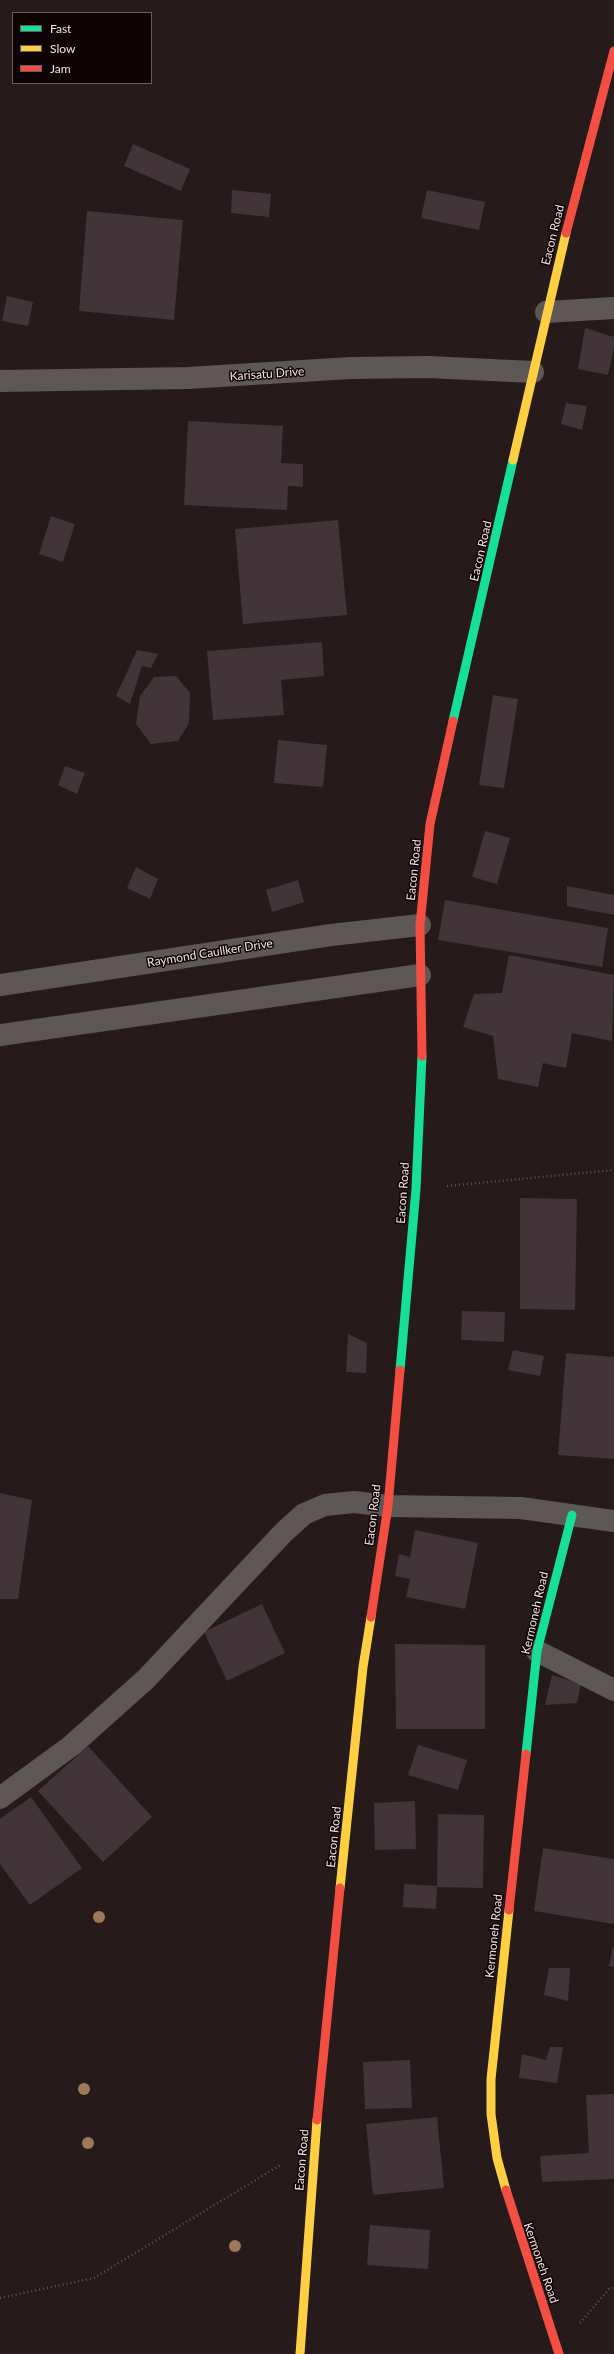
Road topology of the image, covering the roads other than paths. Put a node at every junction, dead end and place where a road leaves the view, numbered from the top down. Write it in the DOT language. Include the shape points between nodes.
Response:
graph roads {
  1 [pos="614,51"];
  2 [pos="614,308"];
  3 [pos="546,312"];
  4 [pos="533,372"];
  5 [pos="0,381"];
  6 [pos="420,925"];
  7 [pos="420,976"];
  8 [pos="0,985"];
  9 [pos="0,1035"];
  10 [pos="388,1506"];
  11 [pos="572,1515"];
  12 [pos="614,1521"];
  13 [pos="537,1651"];
  14 [pos="614,1690"];
  15 [pos="0,1798"];
  16 [pos="559,2352"];
  17 [pos="300,2354"];
  1 -- 3 [label="street, Eacon Road"];
  2 -- 3 [label="street"];
  3 -- 4 [label="street, Eacon Road"];
  4 -- 5 [label="street, Karisatu Drive" via="420,367 350,368 188,378"];
  4 -- 6 [label="street, Eacon Road" via="430,824"];
  6 -- 7 [label="street, Eacon Road"];
  6 -- 8 [label="street, Raymond Caullker Drive" via="331,935"];
  7 -- 9 [label="street"];
  7 -- 10 [label="street, Eacon Road" via="422,1075 416,1189"];
  10 -- 11 [label="street" via="521,1508"];
  10 -- 15 [label="street" via="354,1502 325,1505 304,1514 146,1679 71,1746"];
  10 -- 17 [label="street, Eacon Road" via="364,1666 315,2145"];
  11 -- 12 [label="street"];
  11 -- 13 [label="street, Kermoneh Road"];
  13 -- 14 [label="street"];
  13 -- 16 [label="street, Kermoneh Road" via="490,2079 491,2114 497,2158 513,2216"];
}
